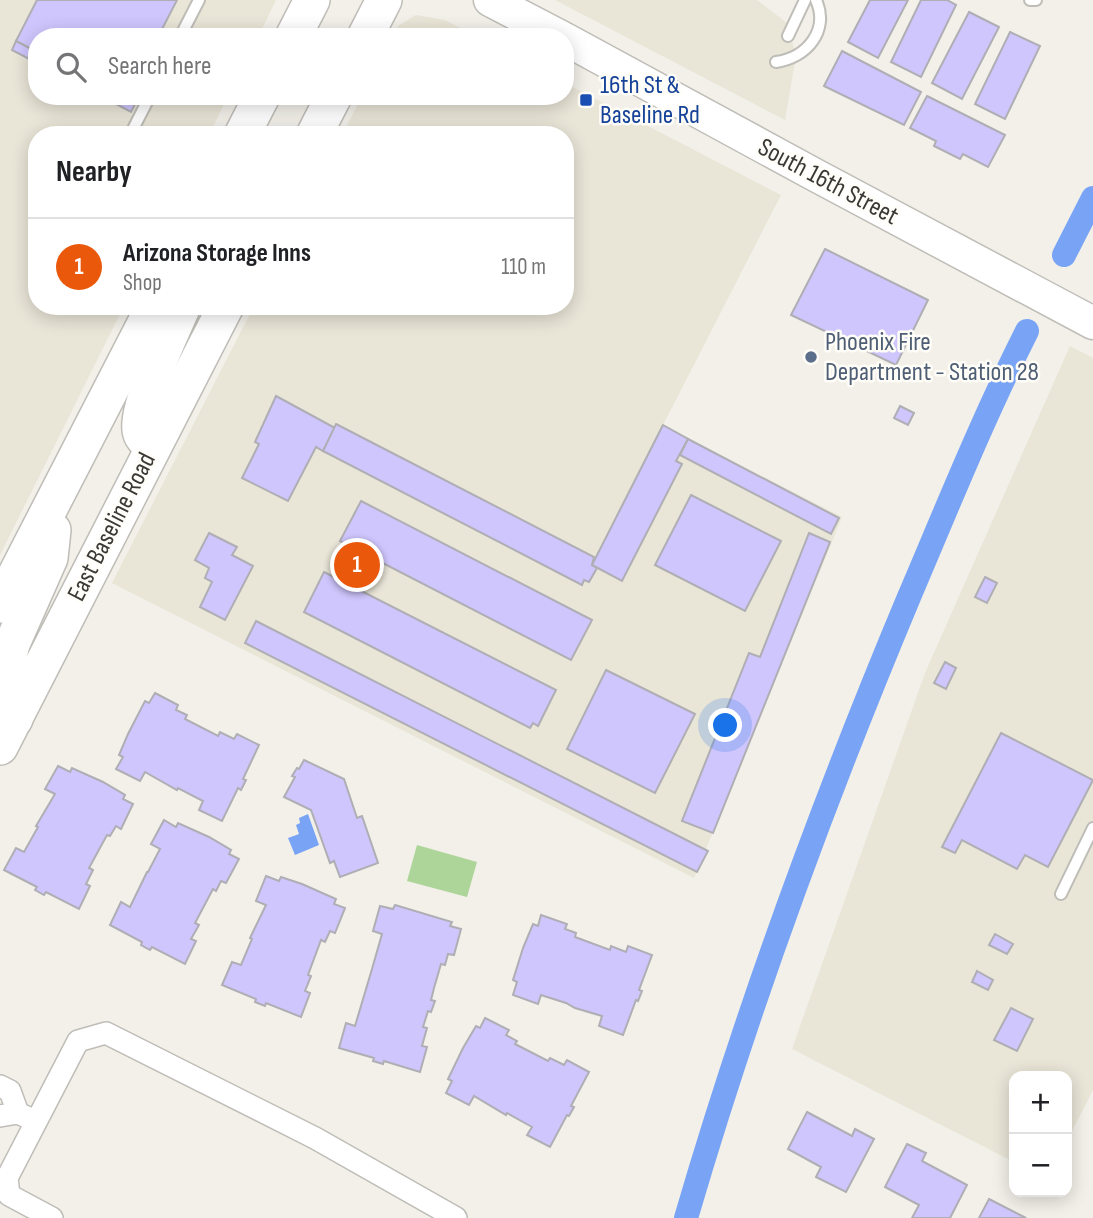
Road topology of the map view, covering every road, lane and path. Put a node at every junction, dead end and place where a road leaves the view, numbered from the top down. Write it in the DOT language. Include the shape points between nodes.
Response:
graph roads {
  1 [pos="199,0"];
  2 [pos="312,0"];
  3 [pos="384,0"];
  4 [pos="490,0"];
  5 [pos="805,0"];
  6 [pos="816,0"];
  7 [pos="1030,0"];
  8 [pos="1036,0"];
  9 [pos="185,28"];
  10 [pos="298,28"];
  11 [pos="370,28"];
  12 [pos="544,28"];
  13 [pos="788,36"];
  14 [pos="574,44"];
  15 [pos="776,62"];
  16 [pos="145,105"];
  17 [pos="257,105"];
  18 [pos="329,105"];
  19 [pos="135,126"];
  20 [pos="247,126"];
  21 [pos="319,126"];
  22 [pos="149,315"];
  23 [pos="179,315"];
  24 [pos="221,315"];
  25 [pos="1093,323"];
  26 [pos="153,447"];
  27 [pos="57,495"];
  28 [pos="0,605"];
  29 [pos="5,729"];
  30 [pos="1093,828"];
  31 [pos="1061,894"];
  32 [pos="0,1086"];
  33 [pos="18,1116"];
  34 [pos="52,1218"];
  35 [pos="456,1218"];
  1 -- 9 [label="lane"];
  2 -- 10 [label="main road"];
  3 -- 11 [label="main road"];
  4 -- 12 [label="main road, South 16th Street"];
  5 -- 13 [label="lane"];
  6 -- 15 [label="lane" via="821,16 808,48 792,60"];
  7 -- 8 [label="lane"];
  14 -- 25 [label="main road, South 16th Street"];
  16 -- 19 [label="lane"];
  17 -- 20 [label="main road"];
  18 -- 21 [label="main road"];
  22 -- 27 [label="main road"];
  23 -- 26 [label="main road" via="142,407 140,432"];
  24 -- 26 [label="main road, East Baseline Road"];
  26 -- 29 [label="main road, East Baseline Road"];
  27 -- 28 [label="main road"];
  27 -- 29 [label="main road" via="50,558 7,665"];
  30 -- 31 [label="lane"];
  32 -- 33 [label="street" via="10,1091"];
  33 -- 34 [label="street" via="7,1178 9,1195"];
  33 -- 35 [label="street" via="78,1041 106,1033 315,1138"];
}
